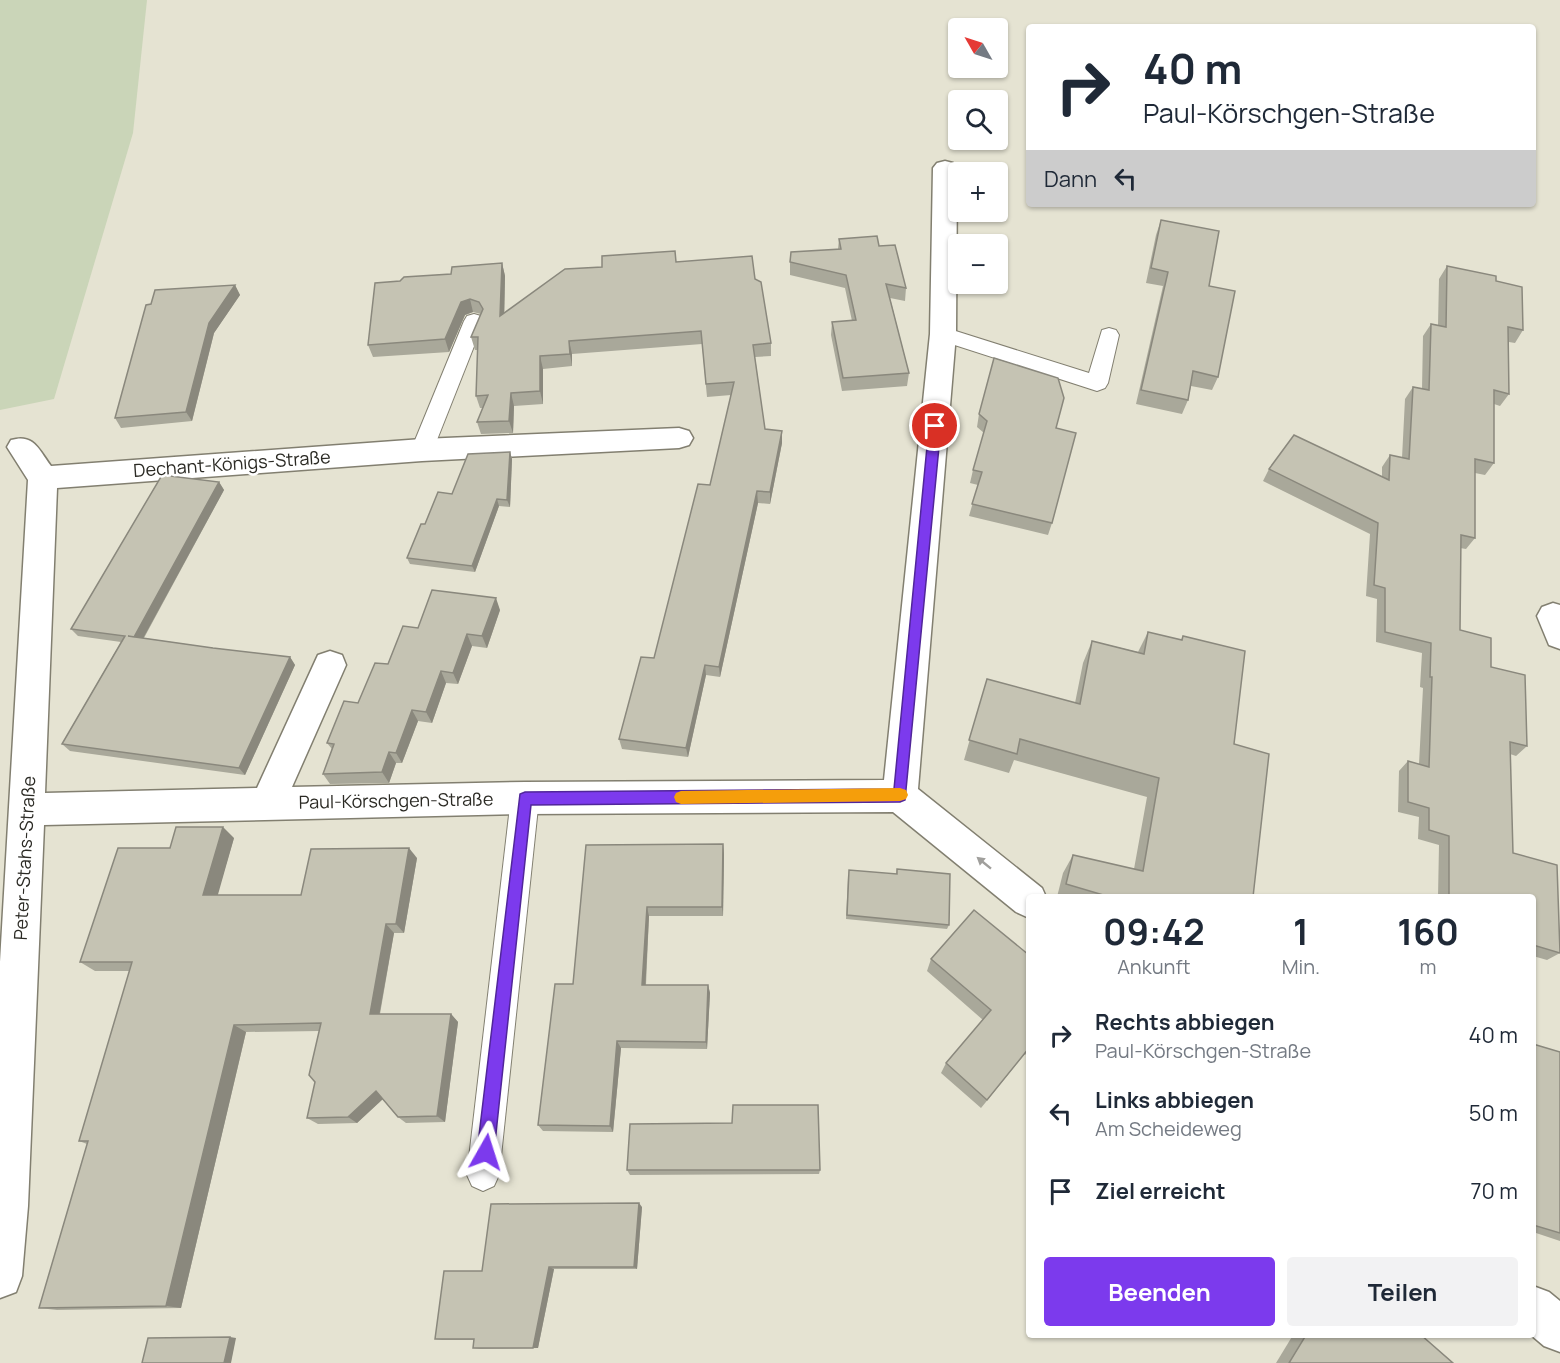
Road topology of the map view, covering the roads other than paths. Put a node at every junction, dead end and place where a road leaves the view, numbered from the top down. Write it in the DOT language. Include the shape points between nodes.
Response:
graph roads {
  1 [pos="945,168"];
  2 [pos="474,321"];
  3 [pos="943,334"];
  4 [pos="1109,335"];
  5 [pos="679,438"];
  6 [pos="21,447"];
  7 [pos="422,450"];
  8 [pos="43,478"];
  9 [pos="330,665"];
  10 [pos="900,796"];
  11 [pos="525,798"];
  12 [pos="267,804"];
  13 [pos="27,809"];
  14 [pos="1026,898"];
  15 [pos="483,1175"];
  16 [pos="0,1276"];
  17 [pos="1536,1310"];
  18 [pos="1560,1330"];
  1 -- 3 [label="street"];
  2 -- 7 [label="lane"];
  3 -- 4 [label="lane" via="1097,383"];
  3 -- 10 [label="street"];
  5 -- 7 [label="street, Dechant-Königs-Straße"];
  6 -- 8 [label="street"];
  7 -- 8 [label="street, Dechant-Königs-Straße"];
  8 -- 13 [label="street, Peter-Stahs-Straße"];
  9 -- 12 [label="street, Paul-Körschgen-Straße"];
  10 -- 11 [label="street, Paul-Körschgen-Straße"];
  14 -- 10 [label="street, one-way"];
  11 -- 12 [label="street, Paul-Körschgen-Straße"];
  11 -- 15 [label="lane"];
  12 -- 13 [label="street, Paul-Körschgen-Straße"];
  13 -- 16 [label="street, Peter-Stahs-Straße"];
  17 -- 18 [label="street"];
}
